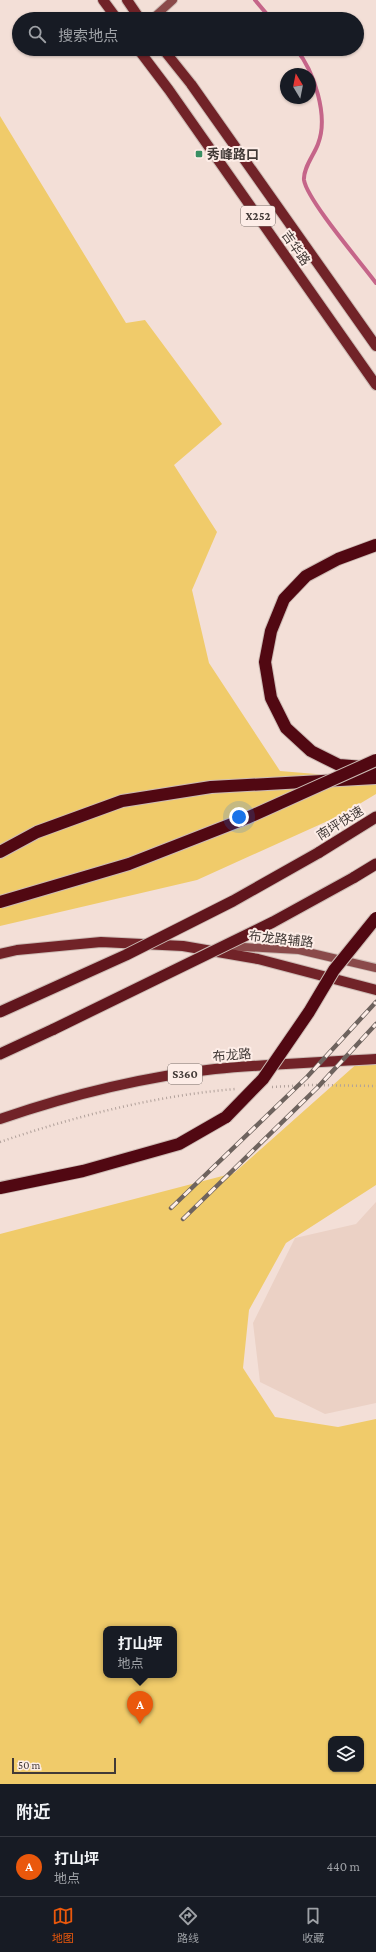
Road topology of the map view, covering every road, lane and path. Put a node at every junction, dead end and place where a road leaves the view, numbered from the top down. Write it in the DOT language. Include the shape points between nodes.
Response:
graph roads {
  1 [pos="103,0"];
  2 [pos="127,0"];
  3 [pos="174,0"];
  4 [pos="111,12"];
  5 [pos="135,12"];
  6 [pos="160,12"];
  7 [pos="143,56"];
  8 [pos="169,56"];
  9 [pos="376,346"];
  10 [pos="376,385"];
  11 [pos="376,545"];
  12 [pos="376,760"];
  13 [pos="376,768"];
  14 [pos="376,778"];
  15 [pos="376,817"];
  16 [pos="0,852"];
  17 [pos="376,864"];
  18 [pos="0,902"];
  19 [pos="376,918"];
  20 [pos="183,946"];
  21 [pos="0,954"];
  22 [pos="376,968"];
  23 [pos="376,990"];
  24 [pos="0,1012"];
  25 [pos="0,1054"];
  26 [pos="376,1059"];
  27 [pos="376,1086"];
  28 [pos="270,1087"];
  29 [pos="240,1089"];
  30 [pos="0,1119"];
  31 [pos="0,1142"];
  32 [pos="0,1188"];
  1 -- 4 [label="main road"];
  2 -- 5 [label="main road"];
  3 -- 6 [label="main road"];
  7 -- 10 [label="main road, 吉华路 / X252"];
  8 -- 9 [label="main road, 吉华路 / X252"];
  11 -- 13 [label="highway" via="338,559 306,576 284,599 271,631 265,662 271,698 286,728 311,751 339,765"];
  12 -- 18 [label="highway, bridge" via="248,818 129,864"];
  14 -- 16 [label="highway" via="211,787 122,801 37,832"];
  15 -- 24 [label="highway, 南坪快速, bridge" via="233,901 126,955"];
  17 -- 25 [label="highway, bridge" via="273,922"];
  19 -- 32 [label="highway, bridge" via="334,970 263,1079 226,1117 179,1144 83,1171"];
  20 -- 21 [label="main road" via="101,942"];
  20 -- 22 [label="main road, 布龙路辅路" via="299,950"];
  20 -- 23 [label="main road" via="258,959"];
  26 -- 30 [label="main road, 布龙路 / S360" via="215,1069 120,1085 43,1104"];
  27 -- 28 [label="path"];
  29 -- 31 [label="path" via="191,1094 113,1108"];
}
